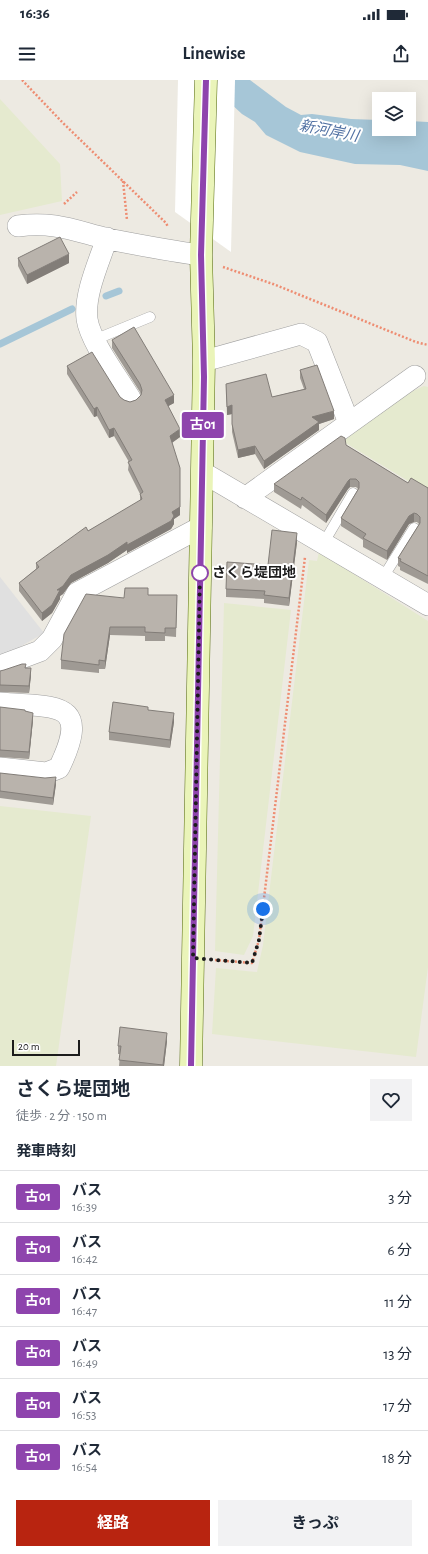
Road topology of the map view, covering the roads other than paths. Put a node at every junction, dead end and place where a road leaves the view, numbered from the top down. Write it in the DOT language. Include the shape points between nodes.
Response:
graph roads {
  1 [pos="206,80"];
  2 [pos="18,226"];
  3 [pos="107,238"];
  4 [pos="201,255"];
  5 [pos="150,317"];
  6 [pos="94,340"];
  7 [pos="204,361"];
  8 [pos="415,376"];
  9 [pos="130,398"];
  10 [pos="349,423"];
  11 [pos="202,472"];
  12 [pos="353,493"];
  13 [pos="245,498"];
  14 [pos="201,527"];
  15 [pos="414,528"];
  16 [pos="315,540"];
  17 [pos="382,578"];
  18 [pos="428,605"];
  19 [pos="0,666"];
  20 [pos="0,703"];
  21 [pos="0,768"];
  22 [pos="191,1066"];
  1 -- 4 [label="main road"];
  2 -- 3 [label="street" via="49,224"];
  3 -- 4 [label="street"];
  3 -- 6 [label="street" via="90,291 87,319"];
  4 -- 7 [label="main road"];
  5 -- 6 [label="lane"];
  6 -- 9 [label="street"];
  7 -- 10 [label="street" via="302,334 317,342"];
  7 -- 11 [label="main road"];
  8 -- 10 [label="street"];
  10 -- 13 [label="street"];
  11 -- 13 [label="street"];
  11 -- 14 [label="main road"];
  12 -- 16 [label="lane"];
  13 -- 16 [label="street"];
  14 -- 19 [label="street" via="77,593 52,639 40,651"];
  14 -- 22 [label="main road"];
  15 -- 17 [label="lane"];
  16 -- 17 [label="street"];
  17 -- 18 [label="street"];
  20 -- 21 [label="street" via="47,706 59,710 67,714 72,731 69,748 59,768 46,773"];
}
